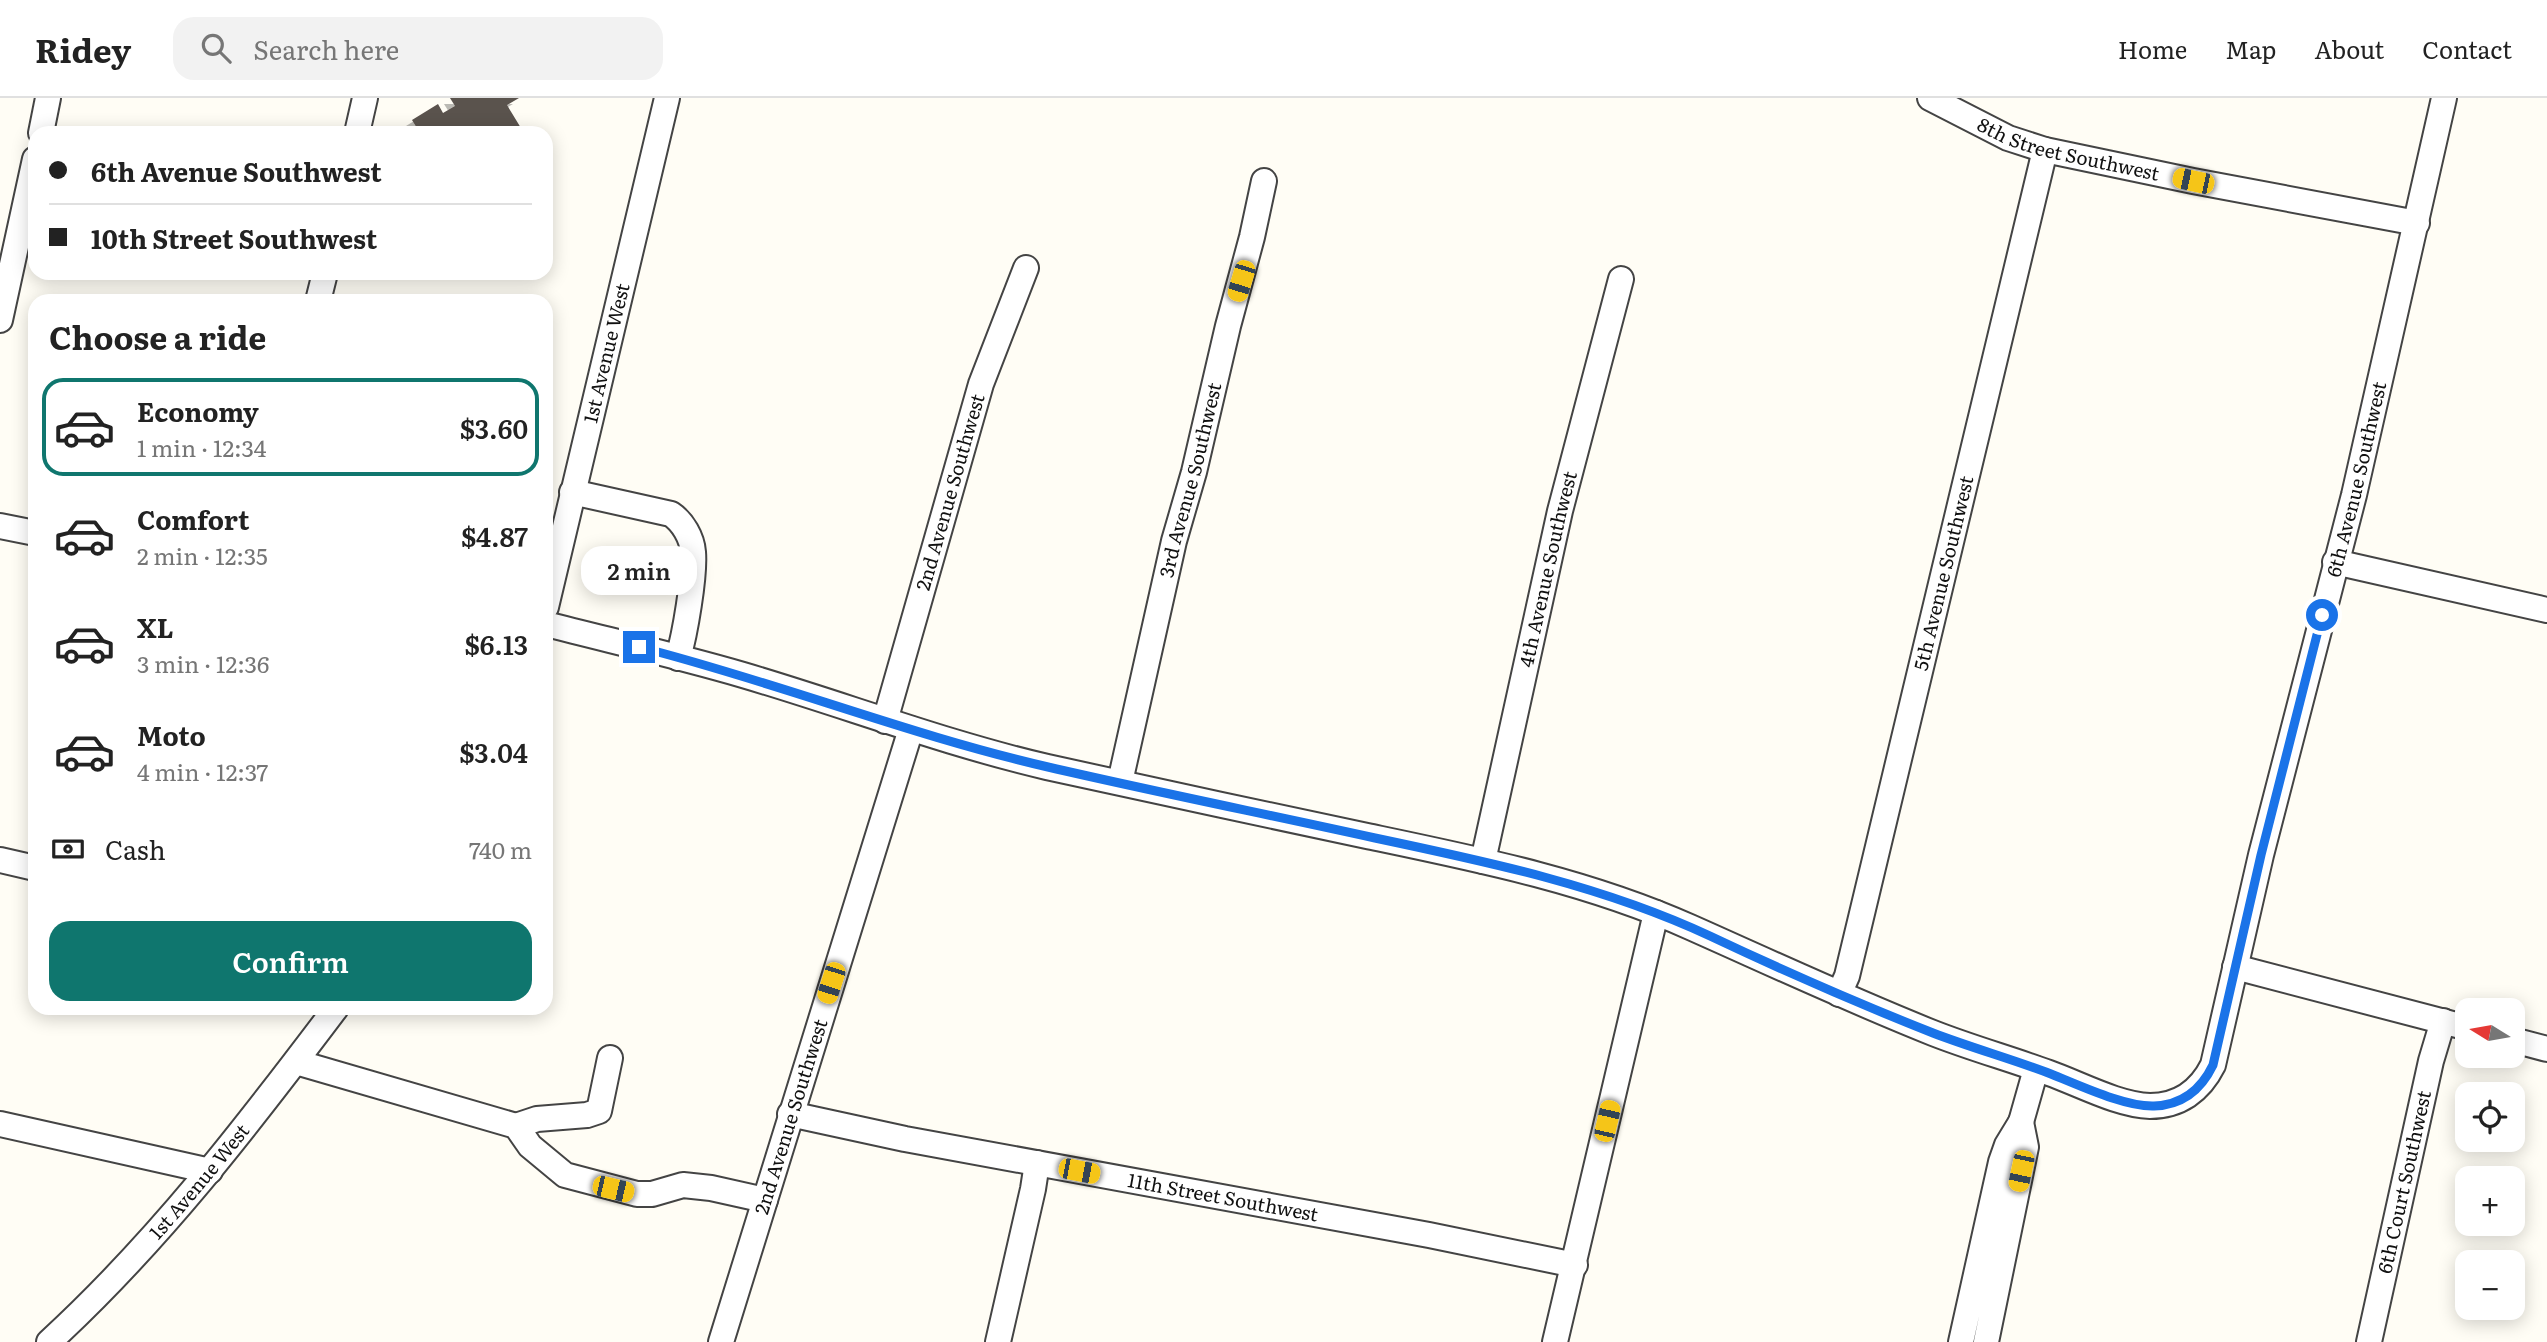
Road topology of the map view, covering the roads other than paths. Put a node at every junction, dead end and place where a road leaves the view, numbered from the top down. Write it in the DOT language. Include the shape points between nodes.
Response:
graph roads {
  1 [pos="48,98"];
  2 [pos="365,98"];
  3 [pos="667,98"];
  4 [pos="1930,98"];
  5 [pos="2444,98"];
  6 [pos="42,126"];
  7 [pos="359,126"];
  8 [pos="2045,149"];
  9 [pos="28,180"];
  10 [pos="1264,181"];
  11 [pos="2417,223"];
  12 [pos="9,236"];
  13 [pos="1026,268"];
  14 [pos="1621,279"];
  15 [pos="0,320"];
  16 [pos="572,492"];
  17 [pos="0,526"];
  18 [pos="28,532"];
  19 [pos="2335,562"];
  20 [pos="553,576"];
  21 [pos="2547,610"];
  22 [pos="553,626"];
  23 [pos="678,658"];
  24 [pos="886,721"];
  25 [pos="911,729"];
  26 [pos="1120,782"];
  27 [pos="0,860"];
  28 [pos="1483,860"];
  29 [pos="28,866"];
  30 [pos="1656,913"];
  31 [pos="2235,967"];
  32 [pos="1839,995"];
  33 [pos="331,1015"];
  34 [pos="2443,1021"];
  35 [pos="2455,1024"];
  36 [pos="2525,1043"];
  37 [pos="2547,1049"];
  38 [pos="610,1058"];
  39 [pos="296,1062"];
  40 [pos="2036,1069"];
  41 [pos="790,1114"];
  42 [pos="2021,1122"];
  43 [pos="0,1124"];
  44 [pos="516,1126"];
  45 [pos="1037,1163"];
  46 [pos="210,1171"];
  47 [pos="765,1200"];
  48 [pos="1574,1265"];
  49 [pos="49,1342"];
  50 [pos="721,1342"];
  51 [pos="999,1342"];
  52 [pos="1555,1342"];
  53 [pos="1961,1342"];
  54 [pos="1986,1342"];
  55 [pos="2369,1342"];
  1 -- 6 [label="street"];
  2 -- 7 [label="street"];
  3 -- 16 [label="street, 1st Avenue West"];
  4 -- 8 [label="street, 8th Street Southwest" via="2008,138"];
  5 -- 11 [label="street, 6th Avenue Southwest"];
  8 -- 11 [label="street, 8th Street Southwest"];
  8 -- 32 [label="street, 5th Avenue Southwest"];
  9 -- 12 [label="street"];
  10 -- 26 [label="street, 3rd Avenue Southwest" via="1171,554"];
  11 -- 19 [label="street, 6th Avenue Southwest"];
  12 -- 15 [label="street"];
  13 -- 24 [label="street, 2nd Avenue Southwest" via="981,384"];
  14 -- 28 [label="street, 4th Avenue Southwest" via="1560,511"];
  16 -- 20 [label="street, 1st Avenue West"];
  16 -- 23 [label="street" via="671,514 682,524 693,558"];
  17 -- 18 [label="street"];
  19 -- 21 [label="street"];
  19 -- 31 [label="street, 6th Avenue Southwest"];
  22 -- 23 [label="street"];
  23 -- 24 [label="street"];
  24 -- 25 [label="street"];
  25 -- 26 [label="street"];
  25 -- 41 [label="street, 2nd Avenue Southwest"];
  26 -- 28 [label="street"];
  27 -- 29 [label="street"];
  28 -- 30 [label="street" via="1557,879"];
  30 -- 32 [label="street"];
  30 -- 48 [label="street"];
  31 -- 34 [label="street"];
  31 -- 40 [label="street, 6th Avenue Southwest" via="2213,1065 2183,1100 2149,1105 2090,1090"];
  32 -- 40 [label="street"];
  33 -- 39 [label="street, 1st Avenue West"];
  34 -- 35 [label="street"];
  34 -- 55 [label="street, 6th Court Southwest"];
  36 -- 37 [label="street"];
  38 -- 44 [label="street" via="599,1111"];
  39 -- 44 [label="street"];
  39 -- 46 [label="street, 1st Avenue West"];
  40 -- 42 [label="street"];
  41 -- 45 [label="street, 11th Street Southwest"];
  41 -- 47 [label="street, 2nd Avenue Southwest"];
  42 -- 53 [label="street" via="2001,1163"];
  42 -- 54 [label="street" via="2026,1147"];
  43 -- 46 [label="street"];
  44 -- 47 [label="street" via="530,1146 565,1175 637,1194 683,1185"];
  45 -- 48 [label="street, 11th Street Southwest"];
  45 -- 51 [label="street"];
  46 -- 49 [label="street, 1st Avenue West" via="150,1242"];
  47 -- 50 [label="street, 2nd Avenue Southwest"];
  48 -- 52 [label="street"];
}
